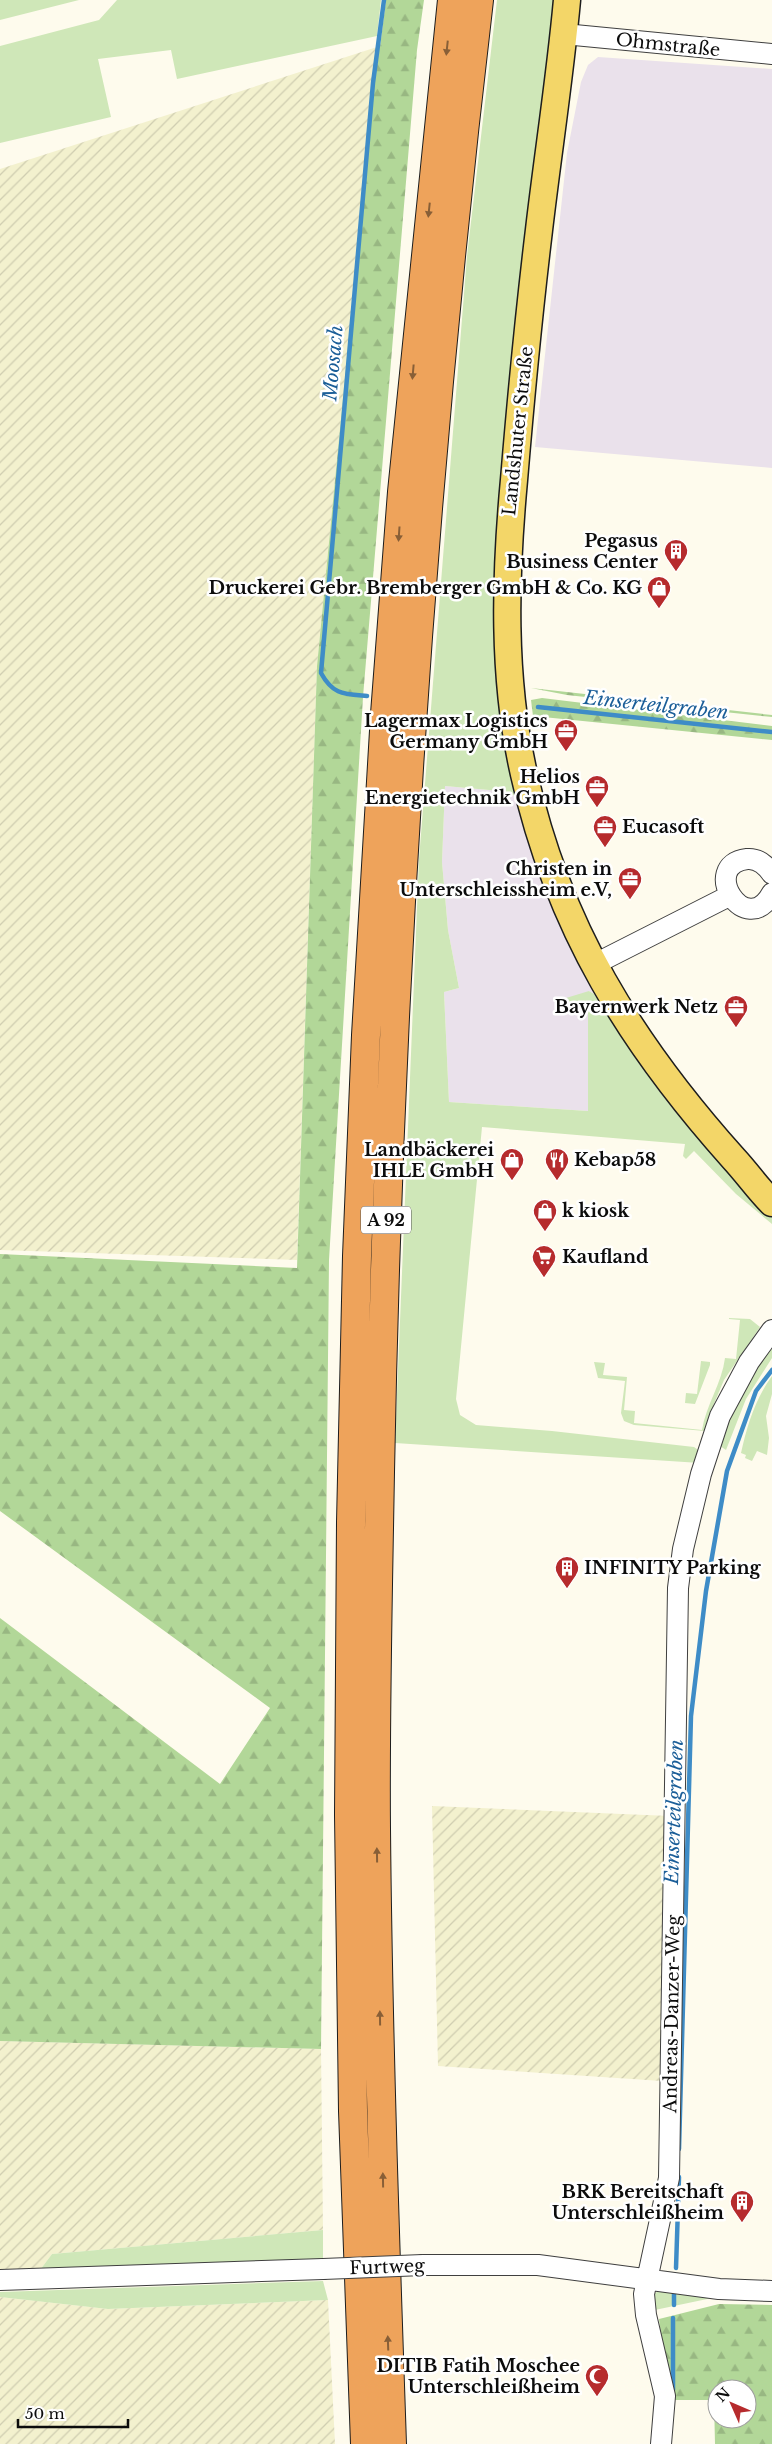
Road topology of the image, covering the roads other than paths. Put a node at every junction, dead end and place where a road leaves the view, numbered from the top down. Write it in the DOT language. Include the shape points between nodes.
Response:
graph roads {
  1 [pos="452,0"];
  2 [pos="479,0"];
  3 [pos="566,0"];
  4 [pos="564,34"];
  5 [pos="772,54"];
  6 [pos="772,874"];
  7 [pos="772,893"];
  8 [pos="729,896"];
  9 [pos="593,965"];
  10 [pos="738,1162"];
  11 [pos="772,1184"];
  12 [pos="772,1203"];
  13 [pos="772,1330"];
  14 [pos="0,2280"];
  15 [pos="646,2280"];
  16 [pos="772,2291"];
  17 [pos="365,2444"];
  18 [pos="392,2444"];
  19 [pos="661,2444"];
  1 -- 17 [label="highway, A 92, one-way" via="402,492 385,714 357,1256 349,1815 353,2111"];
  18 -- 2 [label="highway, A 92, one-way" via="376,1826 383,1303 391,1066 408,761 448,268"];
  3 -- 4 [label="main road, Landshuter Straße"];
  4 -- 5 [label="street, Ohmstraße"];
  4 -- 9 [label="main road, Landshuter Straße" via="538,234 510,514 508,644 523,773 554,875"];
  6 -- 8 [label="street" via="761,862 741,861 727,875"];
  7 -- 8 [label="street" via="763,904 755,907 738,905"];
  8 -- 9 [label="street"];
  9 -- 10 [label="main road, Landshuter Straße" via="641,1044"];
  10 -- 11 [label="main road, Landshuter Straße"];
  10 -- 12 [label="main road, Landshuter Straße"];
  13 -- 15 [label="street, Andreas-Danzer-Weg" via="745,1369 720,1416 701,1474 683,1549 678,1588 669,2178"];
  14 -- 15 [label="street, Furtweg, bridge" via="423,2265 538,2265"];
  15 -- 16 [label="street, Furtweg" via="719,2289"];
  15 -- 19 [label="street, Andreas-Danzer-Weg" via="646,2315 665,2396"];
}
